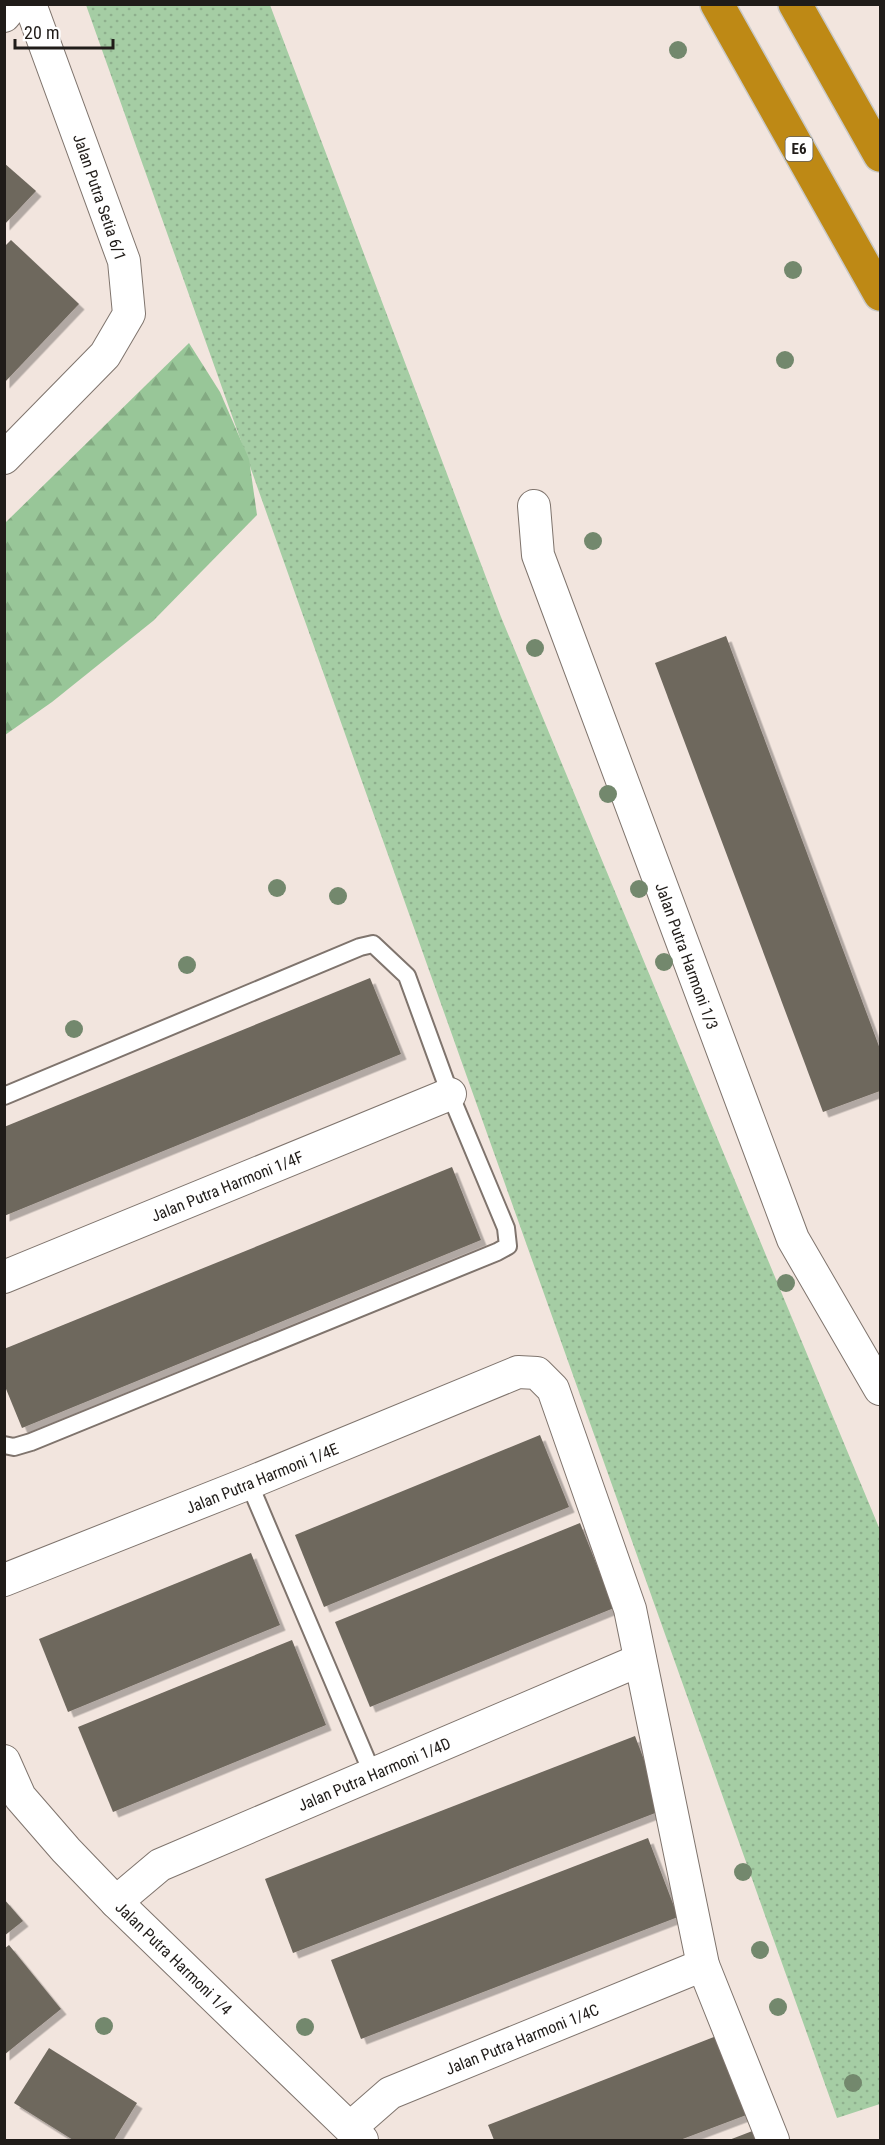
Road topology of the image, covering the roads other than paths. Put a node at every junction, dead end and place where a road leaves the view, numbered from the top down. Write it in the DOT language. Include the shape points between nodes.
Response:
graph roads {
  1 [pos="14,4"];
  2 [pos="30,4"];
  3 [pos="717,4"];
  4 [pos="795,4"];
  5 [pos="4,16"];
  6 [pos="880,155"];
  7 [pos="880,294"];
  8 [pos="4,458"];
  9 [pos="534,506"];
  10 [pos="450,1094"];
  11 [pos="4,1096"];
  12 [pos="4,1277"];
  13 [pos="880,1389"];
  14 [pos="4,1445"];
  15 [pos="249,1483"];
  16 [pos="4,1581"];
  17 [pos="640,1660"];
  18 [pos="4,1761"];
  19 [pos="373,1775"];
  20 [pos="116,1902"];
  21 [pos="703,1965"];
  22 [pos="356,2134"];
  23 [pos="773,2140"];
  1 -- 5 [label="street"];
  2 -- 8 [label="street, Jalan Putra Setia 6/1" via="124,261 129,314 105,355"];
  3 -- 7 [label="highway, E6"];
  4 -- 6 [label="highway"];
  9 -- 13 [label="street, Jalan Putra Harmoni 1/3" via="538,555 793,1239"];
  10 -- 11 [label="lane" via="407,976 373,945 360,947"];
  10 -- 12 [label="street, Jalan Putra Harmoni 1/4F"];
  10 -- 14 [label="lane" via="506,1228 508,1246 31,1442 14,1447"];
  15 -- 16 [label="street, Jalan Putra Harmoni 1/4E"];
  15 -- 17 [label="street, Jalan Putra Harmoni 1/4E" via="518,1372 537,1373 553,1389 630,1609"];
  15 -- 19 [label="lane"];
  17 -- 19 [label="street, Jalan Putra Harmoni 1/4D"];
  17 -- 21 [label="street"];
  18 -- 20 [label="street, Jalan Putra Harmoni 1/4" via="20,1797"];
  19 -- 20 [label="street, Jalan Putra Harmoni 1/4D" via="160,1865"];
  20 -- 22 [label="street, Jalan Putra Harmoni 1/4"];
  21 -- 22 [label="street, Jalan Putra Harmoni 1/4C" via="390,2093"];
  21 -- 23 [label="street"];
}
